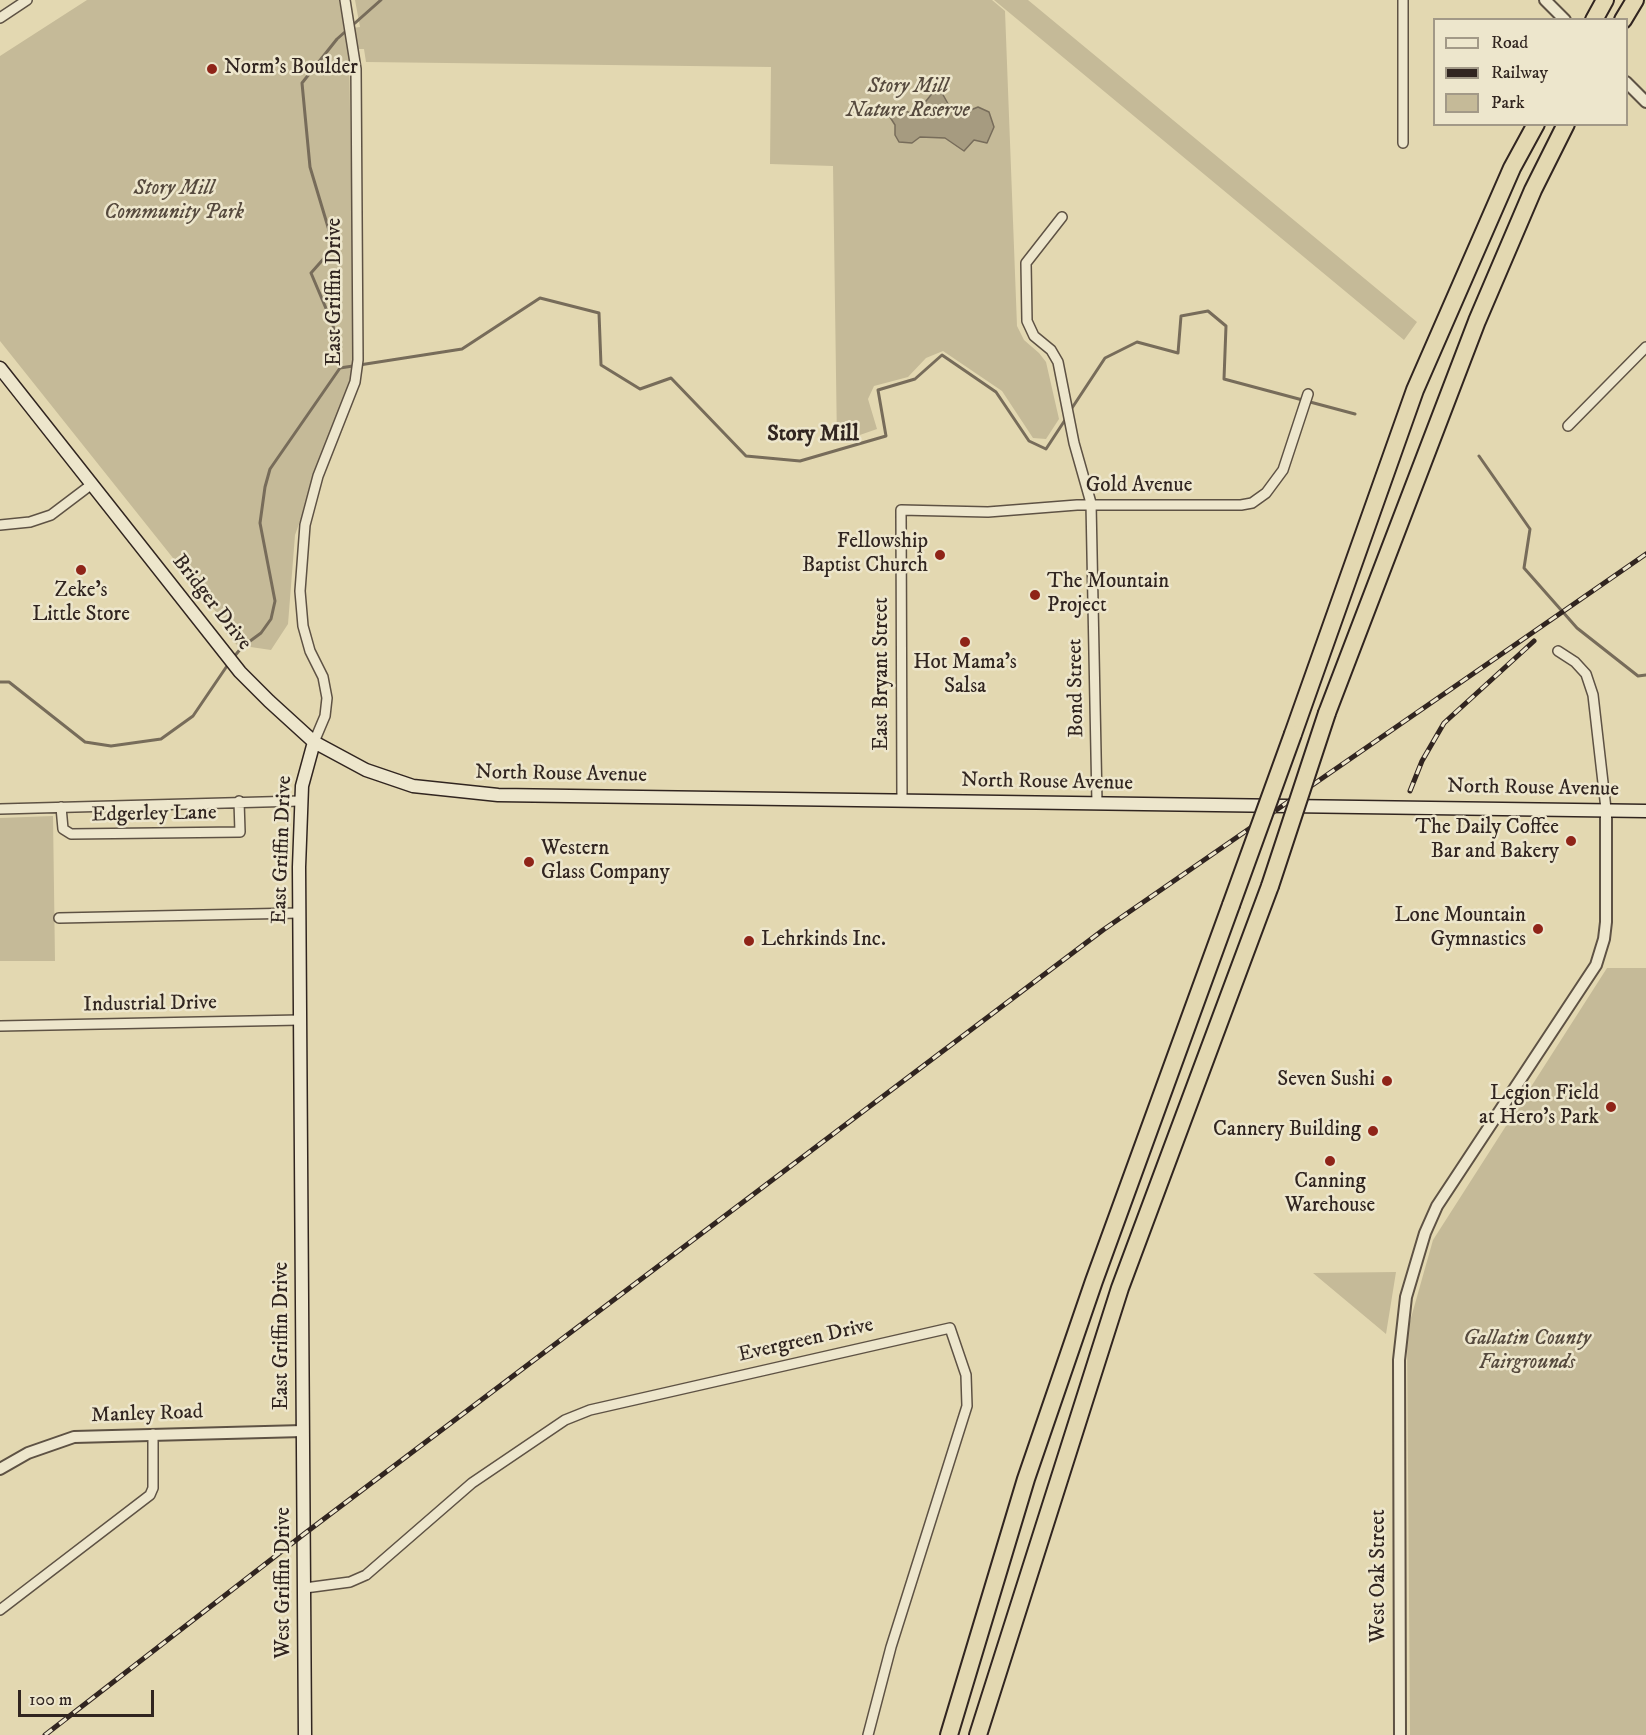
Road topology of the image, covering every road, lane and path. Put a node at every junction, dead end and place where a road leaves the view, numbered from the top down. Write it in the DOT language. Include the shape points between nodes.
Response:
graph roads {
  1 [pos="345,0"];
  2 [pos="1403,0"];
  3 [pos="1545,0"];
  4 [pos="1635,0"];
  5 [pos="23,1"];
  6 [pos="1604,2"];
  7 [pos="0,18"];
  8 [pos="1563,18"];
  9 [pos="1595,18"];
  10 [pos="1624,18"];
  11 [pos="1628,84"];
  12 [pos="1646,102"];
  13 [pos="1535,126"];
  14 [pos="1565,126"];
  15 [pos="1403,143"];
  16 [pos="1062,217"];
  17 [pos="1646,347"];
  18 [pos="0,368"];
  19 [pos="1308,394"];
  20 [pos="1568,426"];
  21 [pos="92,484"];
  22 [pos="1091,505"];
  23 [pos="901,510"];
  24 [pos="0,525"];
  25 [pos="1558,651"];
  26 [pos="314,741"];
  27 [pos="447,791"];
  28 [pos="239,801"];
  29 [pos="300,801"];
  30 [pos="902,801"];
  31 [pos="1096,803"];
  32 [pos="61,807"];
  33 [pos="0,809"];
  34 [pos="1606,809"];
  35 [pos="1646,810"];
  36 [pos="299,914"];
  37 [pos="59,918"];
  38 [pos="300,1020"];
  39 [pos="0,1026"];
  40 [pos="303,1431"];
  41 [pos="153,1434"];
  42 [pos="0,1469"];
  43 [pos="304,1588"];
  44 [pos="0,1610"];
  45 [pos="305,1735"];
  46 [pos="868,1735"];
  47 [pos="949,1735"];
  48 [pos="978,1735"];
  49 [pos="1400,1735"];
  1 -- 26 [label="street, East Griffin Drive" via="356,69 358,360 350,396 318,476 306,525 300,591 303,626 327,698 325,716"];
  2 -- 15 [label="street"];
  3 -- 8 [label="street"];
  4 -- 10 [label="highway"];
  5 -- 7 [label="street"];
  6 -- 9 [label="highway"];
  11 -- 12 [label="street"];
  13 -- 47 [label="highway, bridge" via="1512,168 1416,390 1090,1292 1026,1479"];
  14 -- 48 [label="highway, bridge" via="1477,321 1327,713 1270,886 1120,1288"];
  16 -- 22 [label="street, Bond Street" via="1026,263 1027,321 1034,336 1057,359"];
  17 -- 20 [label="street"];
  18 -- 21 [label="main road, Bridger Drive"];
  19 -- 22 [label="street, Gold Avenue" via="1280,477 1252,503"];
  21 -- 24 [label="street" via="51,515"];
  21 -- 26 [label="main road, Bridger Drive" via="240,672"];
  22 -- 23 [label="street, Gold Avenue" via="988,512"];
  22 -- 31 [label="street, Bond Street"];
  23 -- 30 [label="street, East Bryant Street"];
  25 -- 34 [label="street" via="1586,674 1593,695"];
  26 -- 27 [label="main road, Bridger Drive" via="371,772 413,786"];
  26 -- 29 [label="main road, East Griffin Drive"];
  27 -- 30 [label="main road, North Rouse Avenue"];
  28 -- 29 [label="street"];
  28 -- 32 [label="street"];
  28 -- 32 [label="street, Edgerley Lane" via="240,832 71,834 63,829"];
  29 -- 36 [label="main road, East Griffin Drive"];
  30 -- 31 [label="main road, North Rouse Avenue"];
  31 -- 34 [label="main road, North Rouse Avenue"];
  32 -- 33 [label="street"];
  34 -- 35 [label="main road, North Rouse Avenue"];
  34 -- 49 [label="street, West Oak Street" via="1606,922 1600,954 1582,988 1451,1184 1425,1233 1406,1297 1401,1328 1399,1417"];
  36 -- 37 [label="street"];
  36 -- 38 [label="main road, East Griffin Drive"];
  38 -- 39 [label="street, Industrial Drive"];
  38 -- 40 [label="main road, East Griffin Drive"];
  40 -- 41 [label="street, Manley Road"];
  40 -- 43 [label="main road, West Griffin Drive"];
  41 -- 42 [label="street, Manley Road" via="74,1437 28,1453"];
  41 -- 44 [label="street" via="150,1495"];
  43 -- 45 [label="main road, West Griffin Drive"];
  43 -- 46 [label="street, Evergreen Drive" via="350,1582 366,1575 472,1483 565,1420 590,1410 950,1328 966,1375 967,1406 891,1647"];
}
